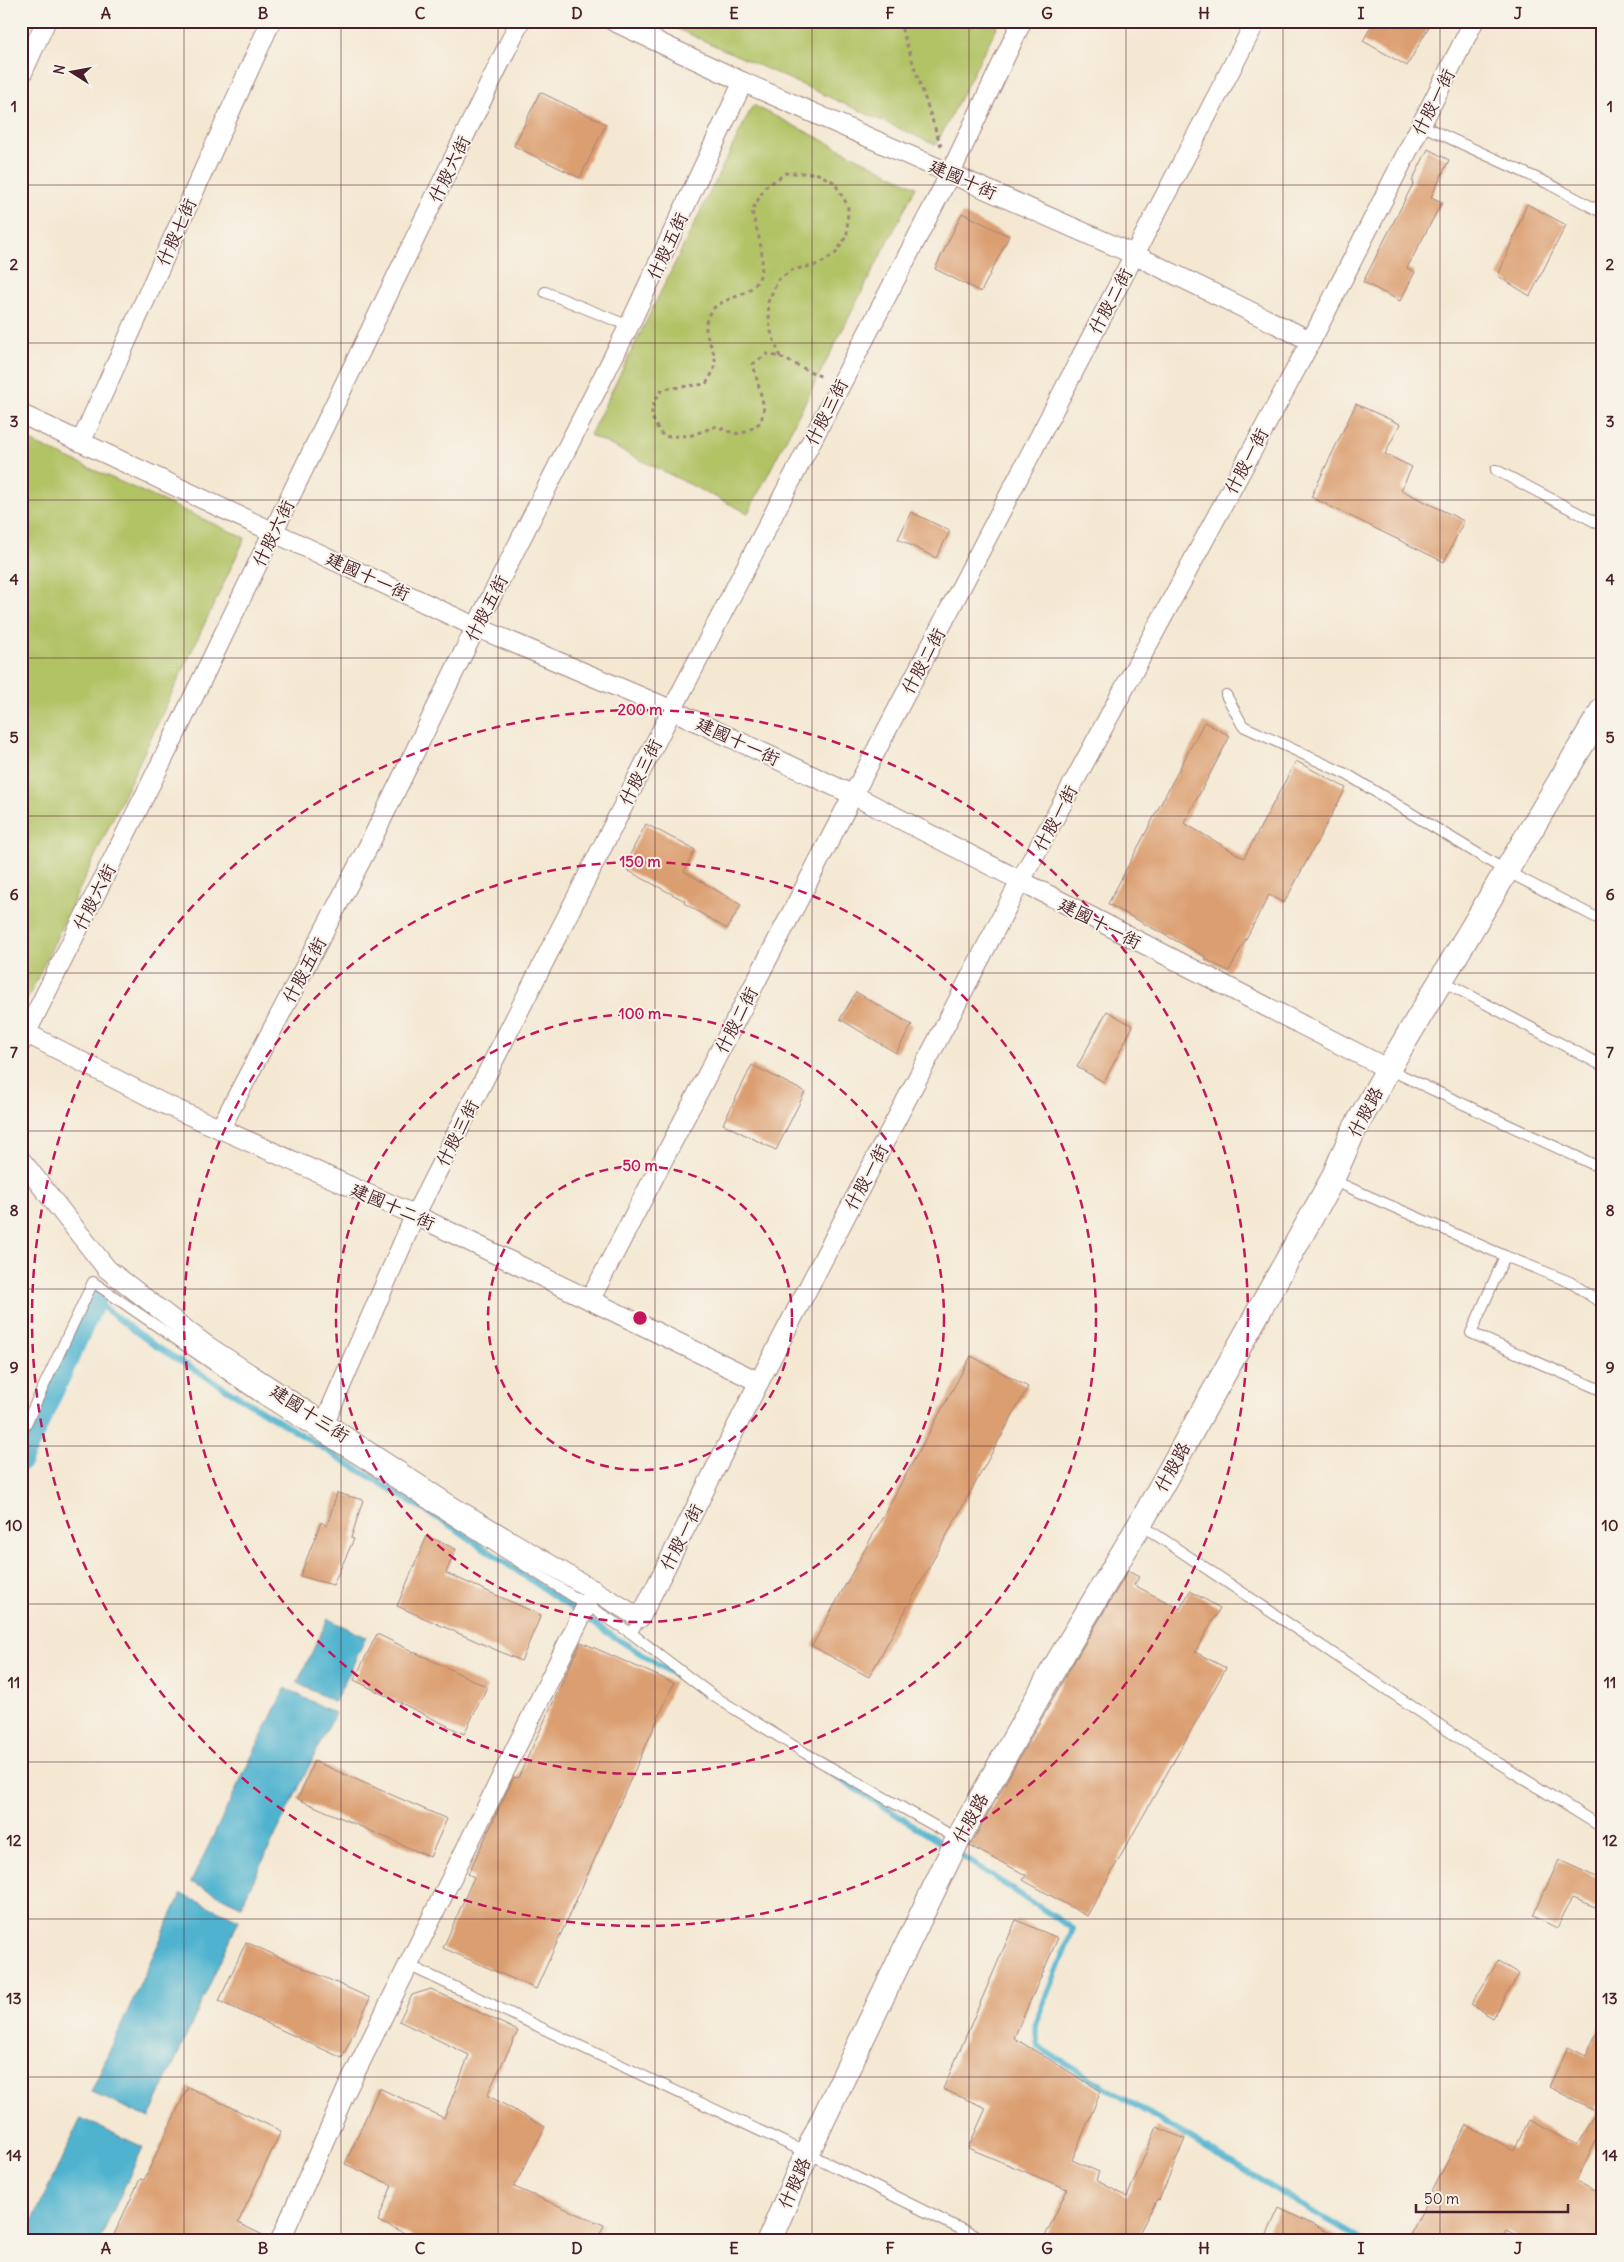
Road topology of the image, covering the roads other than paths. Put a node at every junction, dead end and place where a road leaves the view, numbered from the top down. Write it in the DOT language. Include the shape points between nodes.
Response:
graph roads {
  1 [pos="46,21"];
  2 [pos="271,21"];
  3 [pos="520,21"];
  4 [pos="613,21"];
  5 [pos="1022,21"];
  6 [pos="1256,21"];
  7 [pos="1474,21"];
  8 [pos="21,76"];
  9 [pos="743,82"];
  10 [pos="1421,125"];
  11 [pos="950,174"];
  12 [pos="1603,213"];
  13 [pos="1134,254"];
  14 [pos="545,292"];
  15 [pos="629,326"];
  16 [pos="1311,341"];
  17 [pos="21,414"];
  18 [pos="81,442"];
  19 [pos="1496,470"];
  20 [pos="1603,526"];
  21 [pos="274,531"];
  22 [pos="476,627"];
  23 [pos="1226,695"];
  24 [pos="1603,709"];
  25 [pos="672,710"];
  26 [pos="1597,732"];
  27 [pos="853,795"];
  28 [pos="1506,871"];
  29 [pos="1020,882"];
  30 [pos="1603,921"];
  31 [pos="1441,980"];
  32 [pos="24,1038"];
  33 [pos="1603,1066"];
  34 [pos="1388,1069"];
  35 [pos="220,1129"];
  36 [pos="21,1160"];
  37 [pos="1603,1169"];
  38 [pos="1332,1180"];
  39 [pos="415,1216"];
  40 [pos="1505,1256"];
  41 [pos="590,1300"];
  42 [pos="1603,1304"];
  43 [pos="759,1382"];
  44 [pos="1603,1391"];
  45 [pos="325,1422"];
  46 [pos="21,1434"];
  47 [pos="1140,1524"];
  48 [pos="590,1598"];
  49 [pos="635,1625"];
  50 [pos="1603,1828"];
  51 [pos="958,1839"];
  52 [pos="408,1965"];
  53 [pos="807,2153"];
  54 [pos="280,2241"];
  55 [pos="769,2241"];
  56 [pos="986,2241"];
  1 -- 8 [label="street"];
  2 -- 18 [label="street, 什股七街"];
  3 -- 21 [label="street, 什股六街"];
  4 -- 9 [label="street, 建國十街"];
  5 -- 11 [label="street, 什股三街"];
  6 -- 13 [label="street, 什股二街"];
  7 -- 10 [label="street, 什股一街"];
  9 -- 11 [label="street, 建國十街"];
  9 -- 15 [label="street, 什股五街"];
  10 -- 12 [label="lane" via="1547,183"];
  10 -- 16 [label="street, 什股一街"];
  11 -- 13 [label="street, 建國十街"];
  11 -- 25 [label="street, 什股三街"];
  13 -- 16 [label="street, 建國十街"];
  13 -- 27 [label="street, 什股二街"];
  14 -- 15 [label="lane"];
  15 -- 22 [label="street, 什股五街"];
  16 -- 29 [label="street, 什股一街"];
  17 -- 18 [label="street, 建國十一街"];
  18 -- 21 [label="street, 建國十一街"];
  19 -- 20 [label="lane"];
  21 -- 22 [label="street, 建國十一街"];
  21 -- 32 [label="street, 什股六街"];
  22 -- 25 [label="street, 建國十一街"];
  22 -- 35 [label="street, 什股五街" via="369,845"];
  23 -- 28 [label="lane" via="1243,726 1348,775"];
  24 -- 26 [label="street, 什股路"];
  25 -- 27 [label="street, 建國十一街"];
  25 -- 39 [label="street, 什股三街"];
  26 -- 28 [label="street, 什股路"];
  27 -- 29 [label="street, 建國十一街"];
  27 -- 41 [label="street, 什股二街"];
  28 -- 30 [label="lane"];
  28 -- 31 [label="street, 什股路"];
  29 -- 34 [label="street, 建國十一街"];
  29 -- 43 [label="street, 什股一街"];
  31 -- 33 [label="lane"];
  31 -- 34 [label="street, 什股路"];
  32 -- 35 [label="street, 建國十二街"];
  34 -- 37 [label="lane"];
  34 -- 38 [label="street, 什股路" via="1353,1132"];
  35 -- 39 [label="street, 建國十二街"];
  36 -- 45 [label="street, 建國十三街" via="107,1269 206,1346"];
  38 -- 40 [label="lane"];
  38 -- 47 [label="street, 什股路"];
  39 -- 41 [label="street, 建國十二街"];
  39 -- 45 [label="street, 什股三街"];
  40 -- 42 [label="lane" via="1570,1282"];
  40 -- 44 [label="lane" via="1471,1333"];
  41 -- 43 [label="street, 建國十二街"];
  43 -- 49 [label="street, 什股一街"];
  45 -- 48 [label="street, 建國十三街"];
  46 -- 48 [label="lane" via="94,1282 261,1398"];
  47 -- 50 [label="lane" via="1468,1744"];
  47 -- 51 [label="street, 什股路" via="1049,1676"];
  48 -- 49 [label="street, 建國十三街"];
  48 -- 52 [label="street"];
  49 -- 51 [label="lane" via="721,1700 805,1753"];
  51 -- 53 [label="street, 什股路"];
  52 -- 53 [label="lane"];
  52 -- 54 [label="street" via="346,2090"];
  53 -- 55 [label="street, 什股路"];
  53 -- 56 [label="lane"];
}
